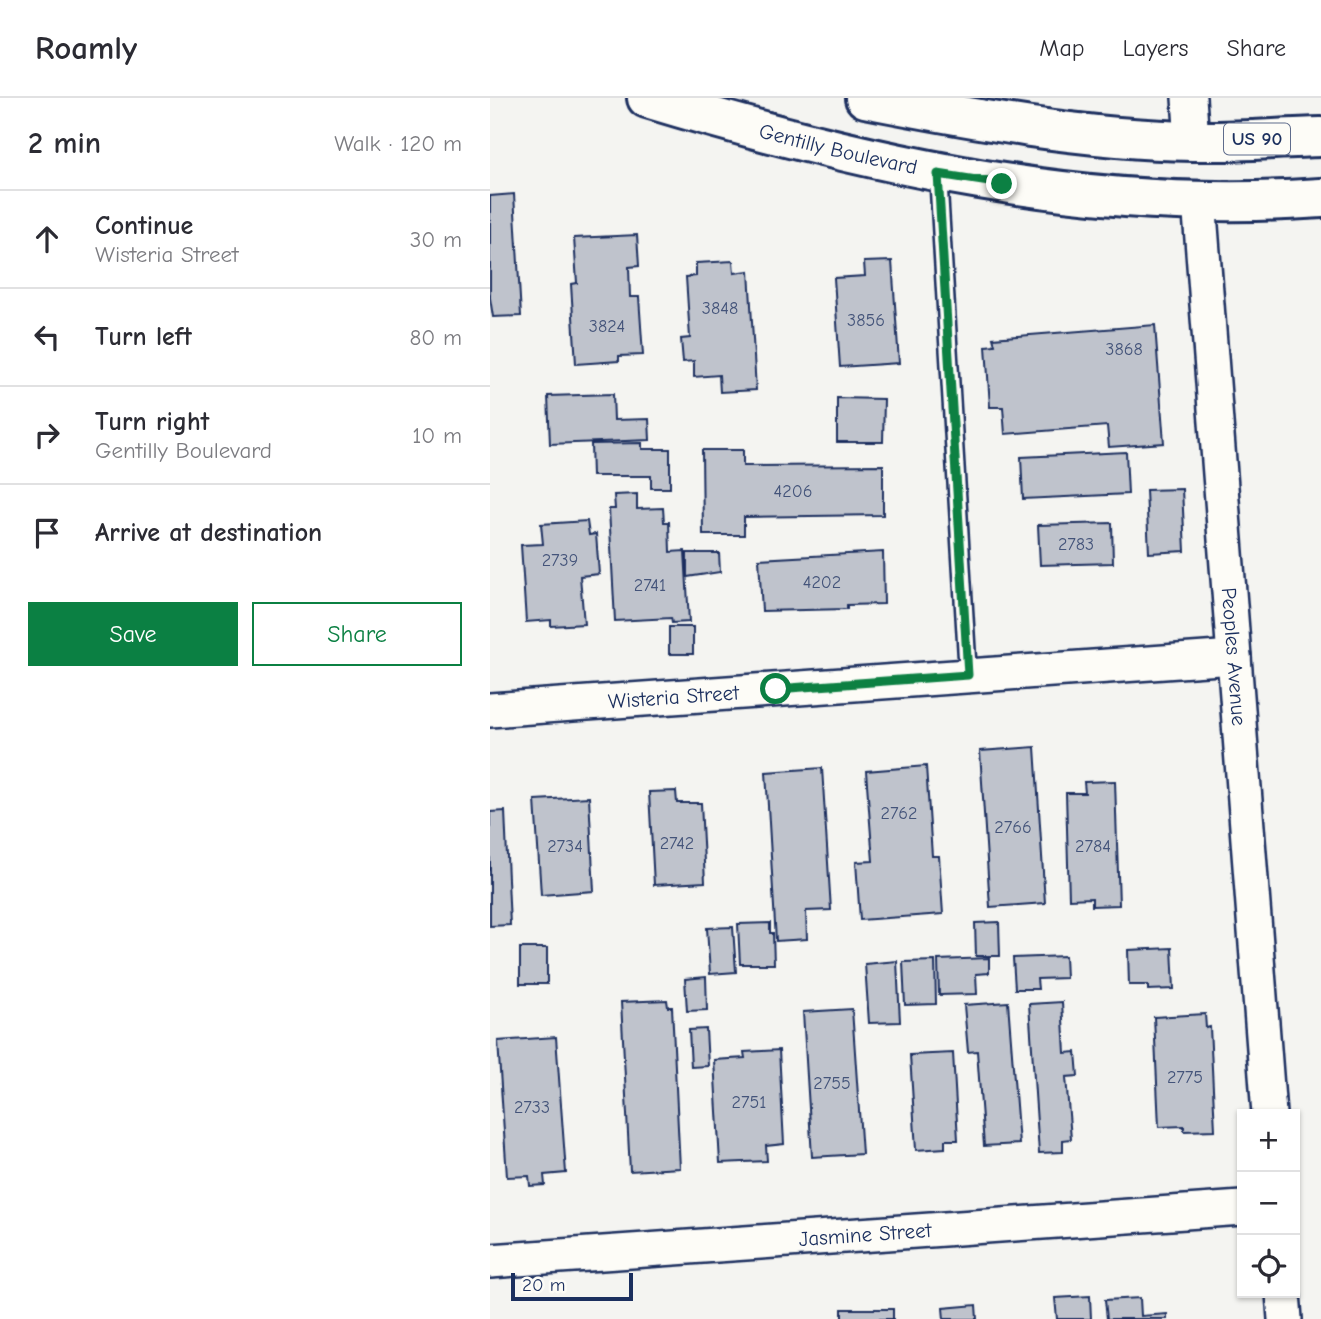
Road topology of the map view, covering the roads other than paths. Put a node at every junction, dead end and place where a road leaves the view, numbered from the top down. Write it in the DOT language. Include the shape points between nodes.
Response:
graph roads {
  1 [pos="647,98"];
  2 [pos="865,98"];
  3 [pos="1189,98"];
  4 [pos="1321,137"];
  5 [pos="1192,141"];
  6 [pos="938,174"];
  7 [pos="1321,198"];
  8 [pos="1199,200"];
  9 [pos="1234,657"];
  10 [pos="968,675"];
  11 [pos="490,710"];
  12 [pos="1269,1109"];
  13 [pos="1237,1208"];
  14 [pos="490,1261"];
  15 [pos="1283,1298"];
  16 [pos="1284,1319"];
  1 -- 6 [label="main road, Gentilly Boulevard" via="767,133"];
  2 -- 5 [label="main road, US 90" via="1037,127"];
  3 -- 5 [label="street"];
  4 -- 5 [label="main road, US 90"];
  6 -- 8 [label="main road, Gentilly Boulevard"];
  6 -- 10 [label="lane"];
  7 -- 8 [label="main road, Gentilly Boulevard"];
  8 -- 9 [label="street, Peoples Avenue"];
  9 -- 10 [label="street, Wisteria Street"];
  9 -- 12 [label="street, Peoples Avenue"];
  10 -- 11 [label="street, Wisteria Street"];
  13 -- 14 [label="street, Jasmine Street"];
  15 -- 16 [label="street"];
}
